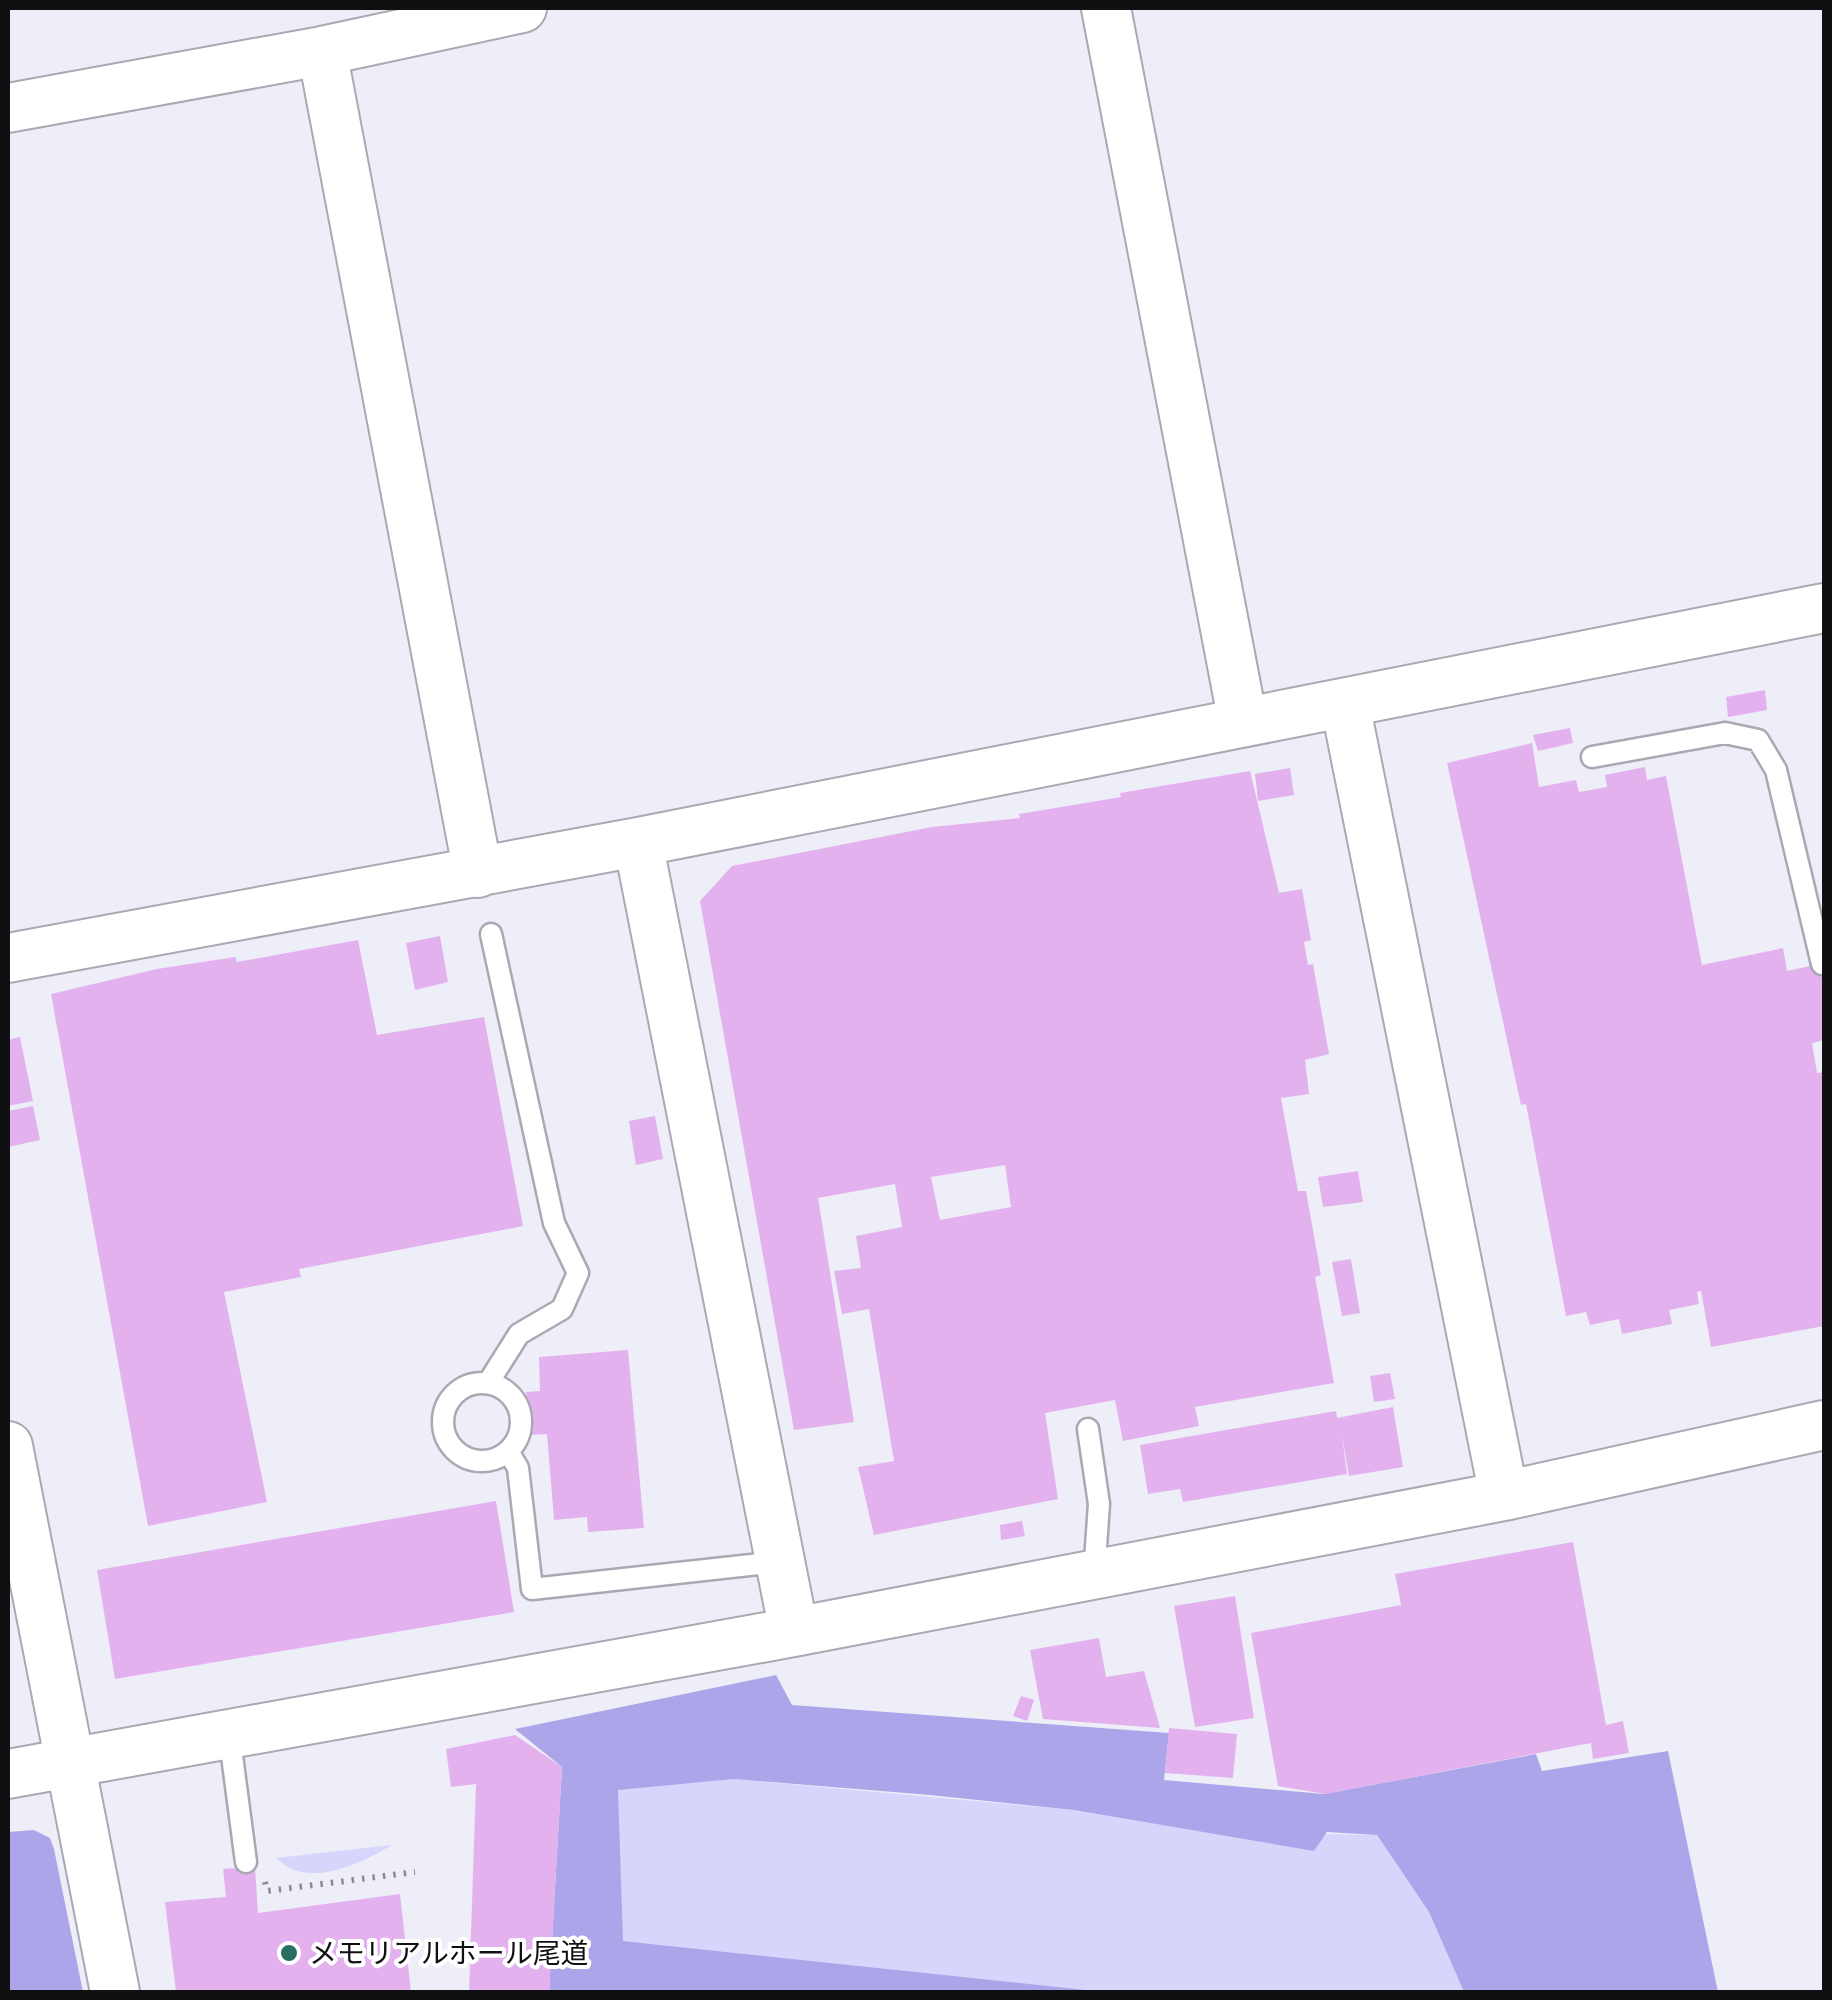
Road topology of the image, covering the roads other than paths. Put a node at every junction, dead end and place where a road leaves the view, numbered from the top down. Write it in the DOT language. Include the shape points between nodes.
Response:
graph roads {
  1 [pos="522,8"];
  2 [pos="1106,8"];
  3 [pos="322,50"];
  4 [pos="8,108"];
  5 [pos="1824,608"];
  6 [pos="1345,704"];
  7 [pos="1243,722"];
  8 [pos="1592,758"];
  9 [pos="638,842"];
  10 [pos="478,873"];
  11 [pos="491,934"];
  12 [pos="8,958"];
  13 [pos="1822,964"];
  14 [pos="488,1382"];
  15 [pos="1824,1425"];
  16 [pos="1088,1429"];
  17 [pos="8,1446"];
  18 [pos="508,1451"];
  19 [pos="1504,1496"];
  20 [pos="778,1562"];
  21 [pos="1094,1575"];
  22 [pos="794,1632"];
  23 [pos="228,1733"];
  24 [pos="70,1761"];
  25 [pos="8,1774"];
  26 [pos="246,1862"];
  27 [pos="115,1992"];
  1 -- 3 [label="street"];
  2 -- 7 [label="street"];
  3 -- 4 [label="street"];
  3 -- 10 [label="street"];
  5 -- 6 [label="street"];
  6 -- 7 [label="street"];
  6 -- 19 [label="street"];
  7 -- 9 [label="street"];
  8 -- 13 [label="lane" via="1724,733 1758,740 1776,770"];
  9 -- 10 [label="street"];
  9 -- 20 [label="street"];
  10 -- 12 [label="street"];
  11 -- 14 [label="lane" via="554,1223 578,1273 562,1309 520,1334"];
  14 -- 18 [label="lane" via="510,1394 521,1417"];
  14 -- 18 [label="lane" via="452,1396 444,1433 471,1460 484,1462"];
  15 -- 19 [label="street"];
  16 -- 21 [label="lane" via="1099,1504"];
  17 -- 24 [label="street"];
  18 -- 20 [label="lane" via="518,1468 532,1589"];
  19 -- 21 [label="street"];
  20 -- 22 [label="street"];
  21 -- 22 [label="street"];
  22 -- 23 [label="street"];
  23 -- 24 [label="street"];
  23 -- 26 [label="lane"];
  24 -- 25 [label="street"];
  24 -- 27 [label="street"];
}
